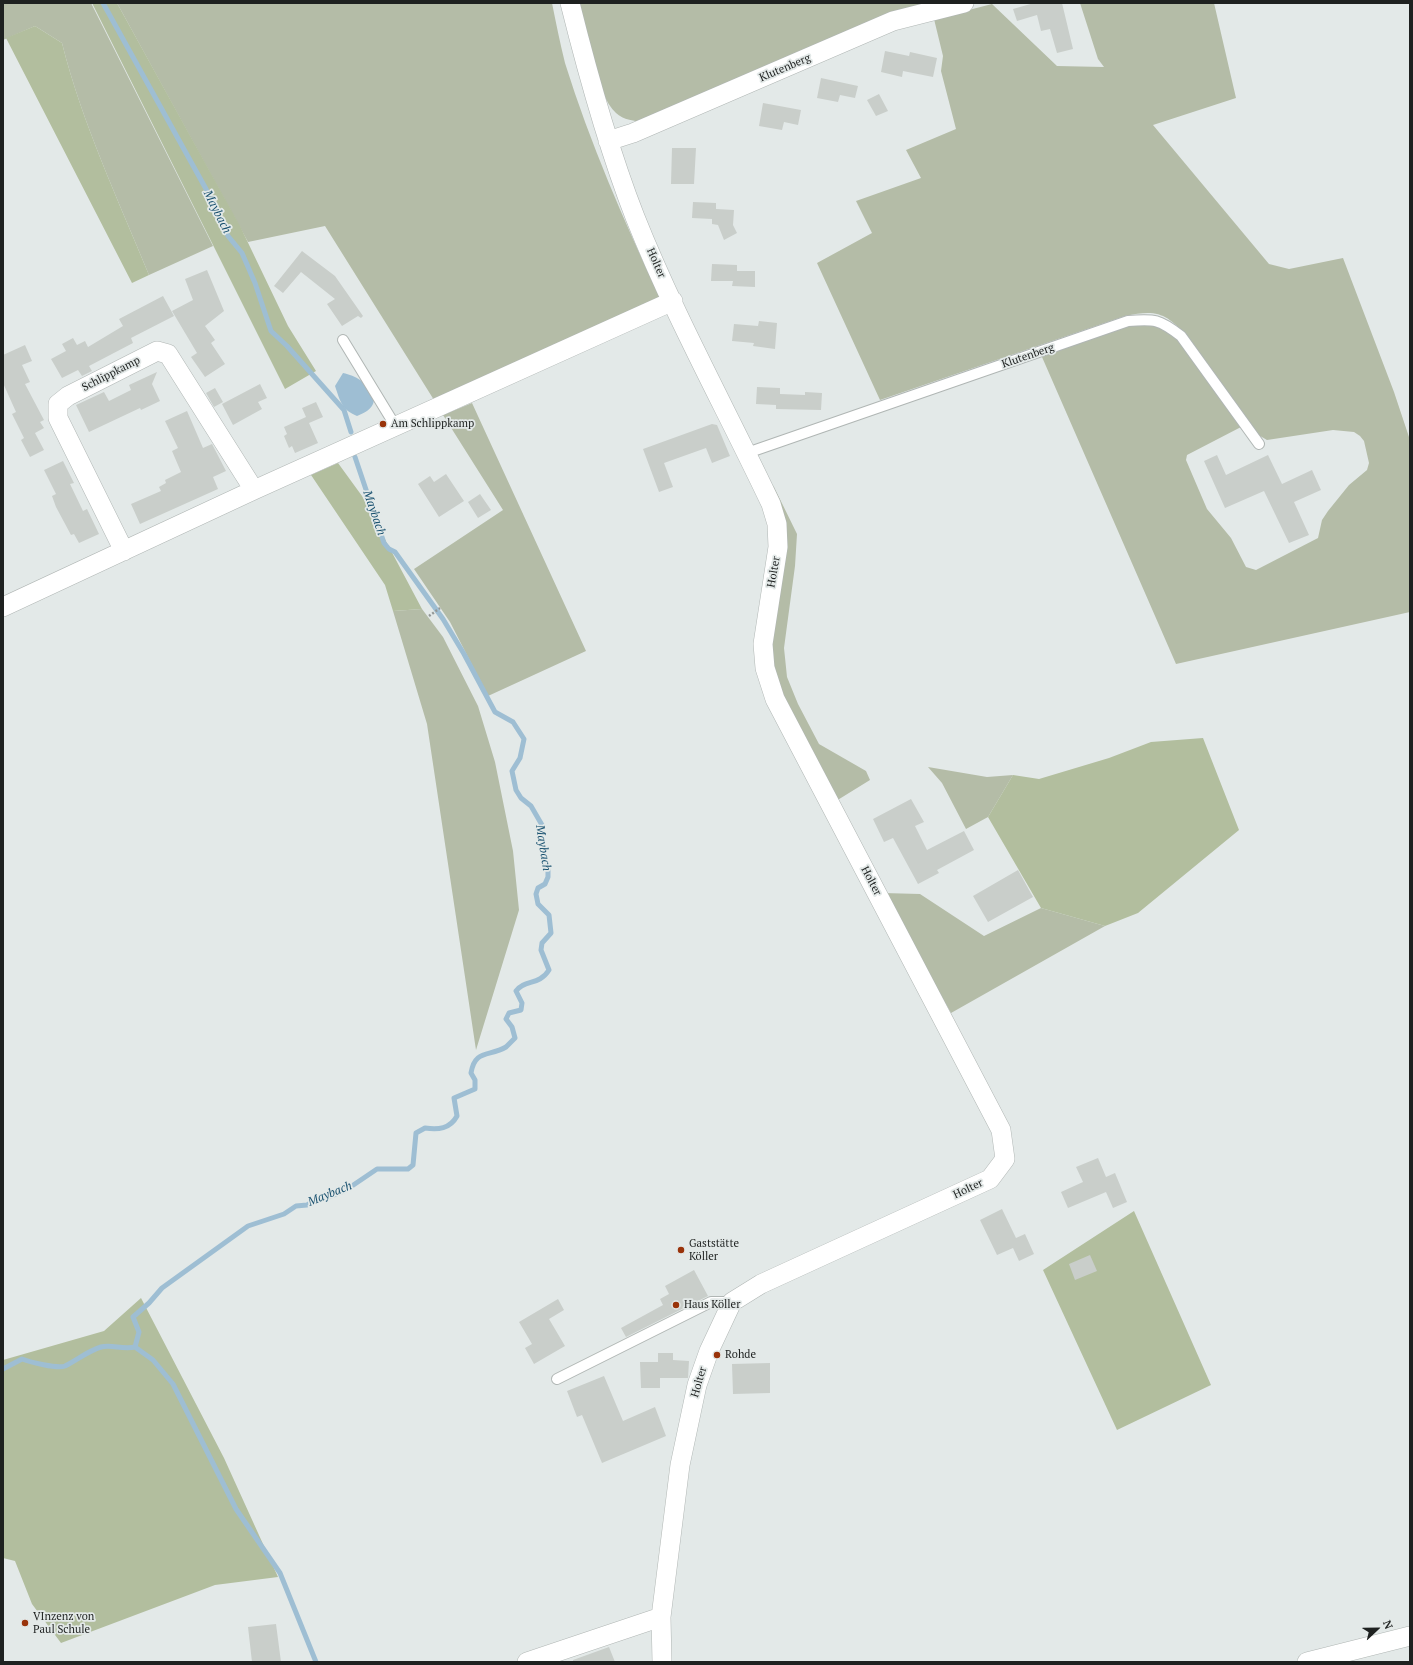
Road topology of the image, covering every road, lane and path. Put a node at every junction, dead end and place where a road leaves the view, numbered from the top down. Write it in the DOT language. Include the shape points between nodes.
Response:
graph roads {
  1 [pos="570,3"];
  2 [pos="964,3"];
  3 [pos="608,141"];
  4 [pos="673,301"];
  5 [pos="343,340"];
  6 [pos="396,427"];
  7 [pos="1259,444"];
  8 [pos="747,453"];
  9 [pos="254,490"];
  10 [pos="124,551"];
  11 [pos="3,607"];
  12 [pos="440,608"];
  13 [pos="429,616"];
  14 [pos="732,1302"];
  15 [pos="557,1379"];
  16 [pos="661,1617"];
  17 [pos="1410,1636"];
  18 [pos="527,1662"];
  19 [pos="662,1662"];
  20 [pos="1307,1662"];
  1 -- 3 [label="street, Holter"];
  2 -- 3 [label="street, Klutenberg" via="894,21 633,133"];
  3 -- 4 [label="street, Holter" via="635,217"];
  4 -- 6 [label="street"];
  4 -- 8 [label="street, Holter"];
  5 -- 6 [label="lane"];
  6 -- 9 [label="street"];
  7 -- 8 [label="lane, Klutenberg" via="1181,336 1152,319 1128,321"];
  8 -- 14 [label="street, Holter" via="771,504 777,524 778,547 763,644 765,668 775,699 1001,1130 1006,1159 990,1179 762,1284"];
  9 -- 10 [label="street"];
  9 -- 10 [label="street, Schlippkamp" via="168,354 157,351 68,396 58,404 58,418"];
  10 -- 11 [label="street"];
  12 -- 13 [label="path"];
  14 -- 15 [label="lane" via="711,1302"];
  14 -- 16 [label="street, Holter" via="709,1351 697,1385 680,1465"];
  16 -- 18 [label="street"];
  16 -- 19 [label="street, Holter"];
  17 -- 20 [label="street"];
}
